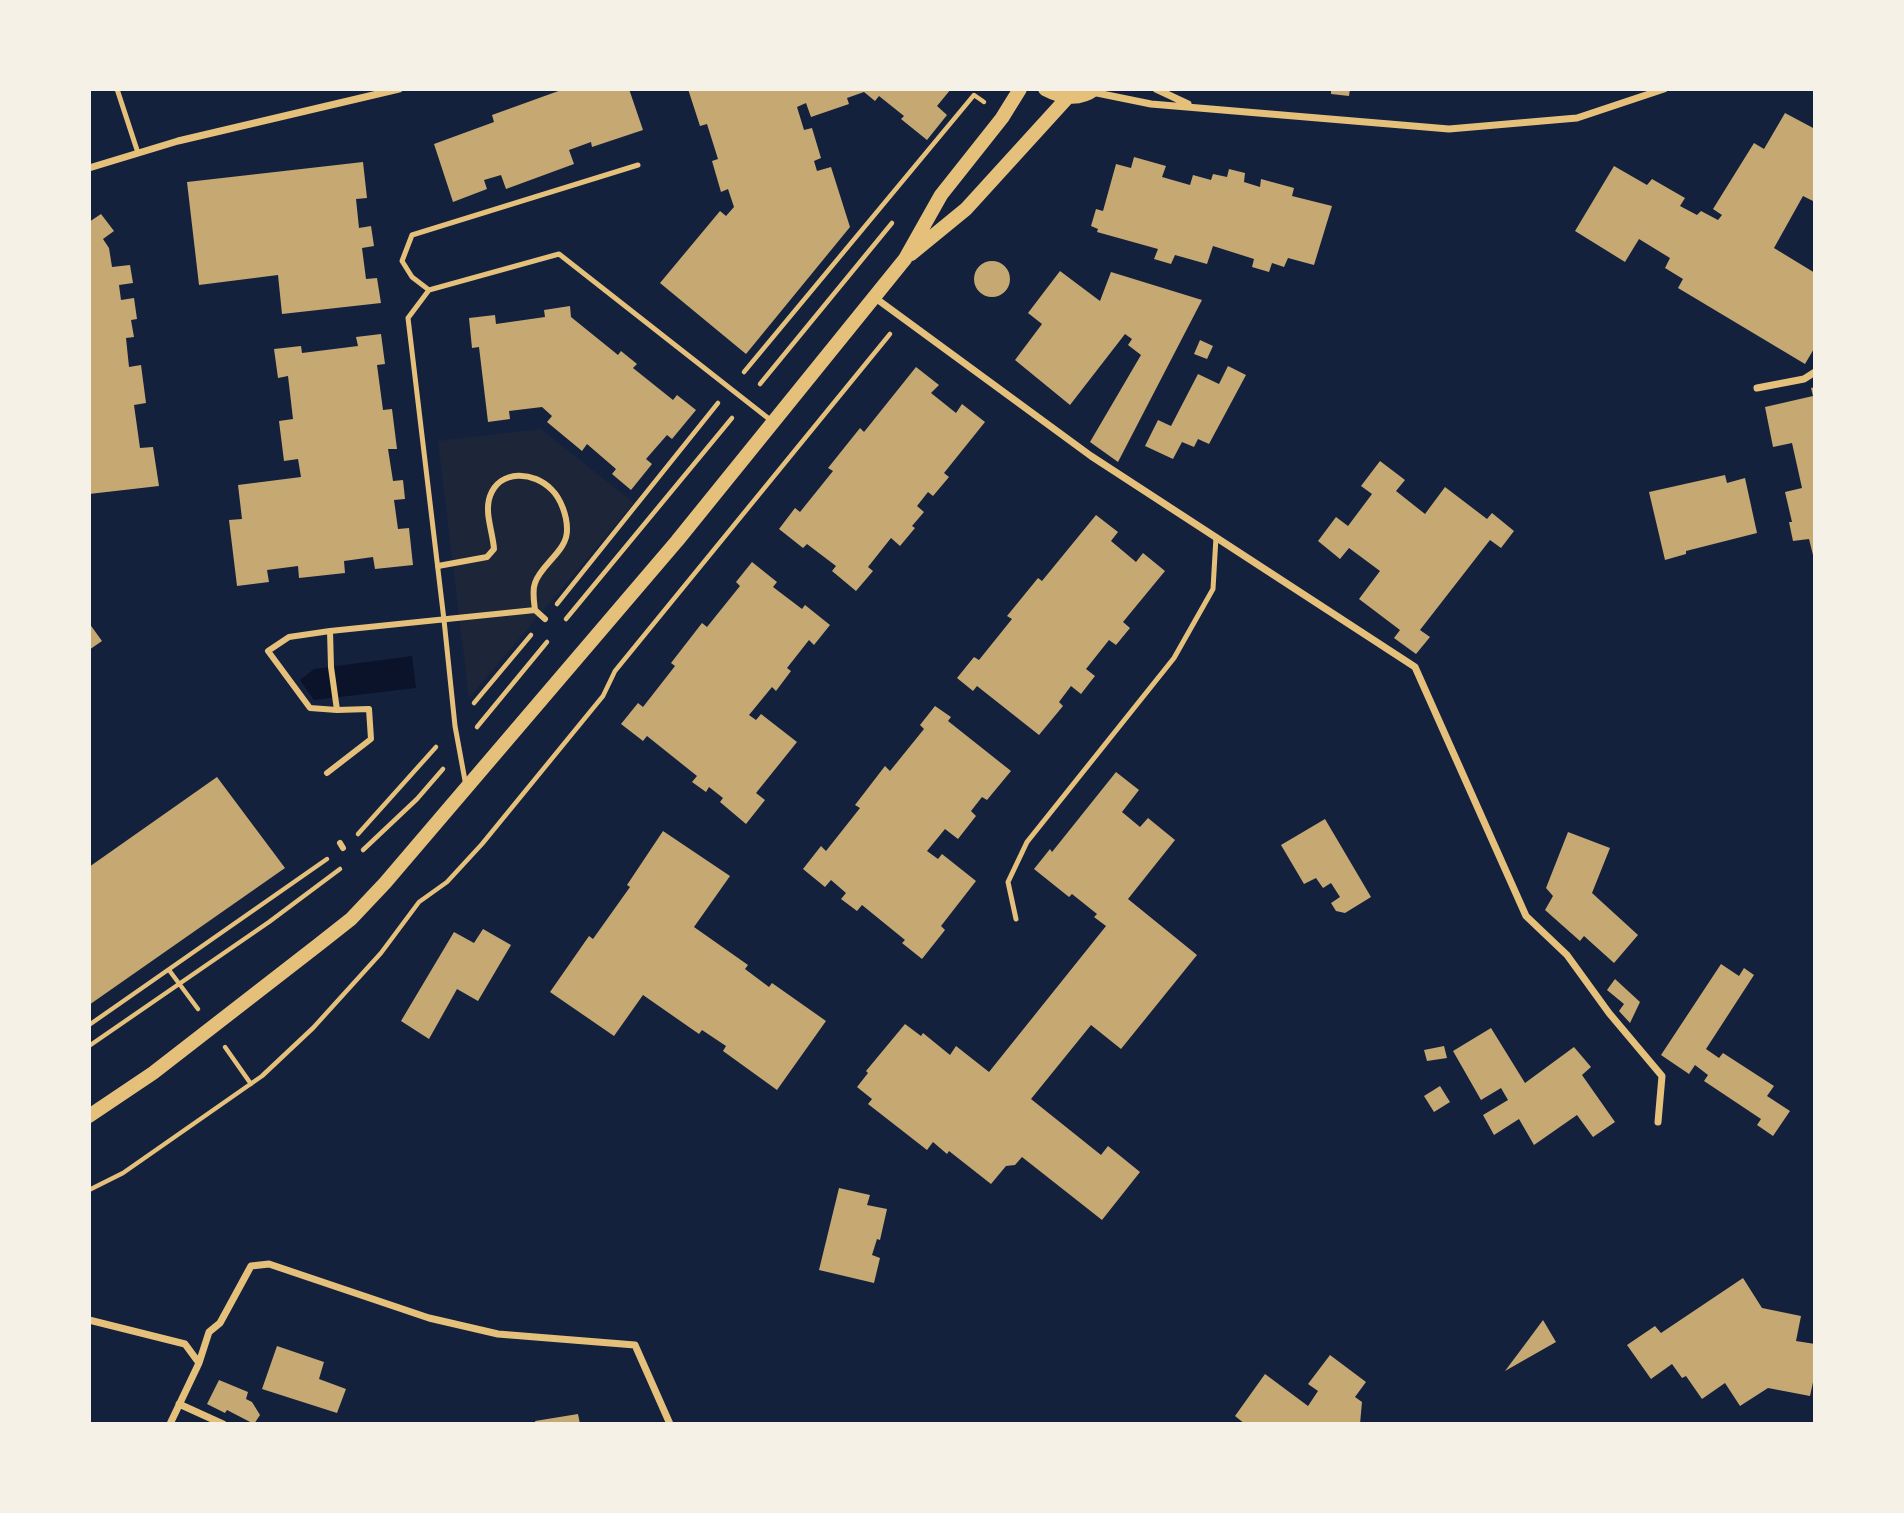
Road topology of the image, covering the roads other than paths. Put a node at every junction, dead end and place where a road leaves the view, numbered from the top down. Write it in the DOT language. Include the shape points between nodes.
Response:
graph roads {
  1 [pos="117,89"];
  2 [pos="399,89"];
  3 [pos="1020,89"];
  4 [pos="1045,89"];
  5 [pos="1156,89"];
  6 [pos="1664,89"];
  7 [pos="1093,91"];
  8 [pos="381,92"];
  9 [pos="1068,97"];
  10 [pos="1195,108"];
  11 [pos="138,153"];
  12 [pos="638,165"];
  13 [pos="89,168"];
  14 [pos="905,259"];
  15 [pos="429,290"];
  16 [pos="874,297"];
  17 [pos="1815,372"];
  18 [pos="1757,388"];
  19 [pos="773,422"];
  20 [pos="1216,537"];
  21 [pos="438,566"];
  22 [pos="535,610"];
  23 [pos="545,619"];
  24 [pos="444,620"];
  25 [pos="330,631"];
  26 [pos="337,710"];
  27 [pos="327,773"];
  28 [pos="466,788"];
  29 [pos="1016,919"];
  30 [pos="89,1116"];
  31 [pos="1658,1122"];
  32 [pos="89,1320"];
  33 [pos="199,1363"];
  34 [pos="179,1404"];
  35 [pos="170,1424"];
  36 [pos="223,1424"];
  37 [pos="670,1424"];
  1 -- 11 [label="lane"];
  2 -- 8 [label="street"];
  3 -- 14 [label="main road" via="941,195"];
  4 -- 9 [label="main road"];
  5 -- 10 [label="street"];
  6 -- 10 [label="street" via="1577,118 1449,129"];
  7 -- 9 [label="main road"];
  7 -- 10 [label="street"];
  8 -- 11 [label="street"];
  9 -- 14 [label="main road" via="966,209"];
  11 -- 13 [label="street"];
  12 -- 15 [label="lane" via="412,235 402,261 412,277"];
  14 -- 16 [label="main road"];
  15 -- 19 [label="lane" via="559,254"];
  15 -- 21 [label="lane" via="408,318"];
  16 -- 19 [label="main road"];
  16 -- 20 [label="street" via="1091,456"];
  17 -- 18 [label="street" via="1804,379"];
  19 -- 28 [label="main road"];
  20 -- 29 [label="lane" via="1213,589 1174,658 1027,842 1008,882"];
  20 -- 31 [label="street" via="1415,667 1525,916 1567,955 1662,1076"];
  21 -- 22 [label="street" via="487,557 494,549 488,515 489,498 496,486 506,478 523,475 536,480 559,499 567,529 565,541 534,585"];
  21 -- 24 [label="lane"];
  22 -- 23 [label="street"];
  22 -- 24 [label="street"];
  24 -- 25 [label="street"];
  24 -- 28 [label="lane"];
  25 -- 26 [label="street"];
  25 -- 26 [label="street" via="289,637 268,651 310,708"];
  26 -- 27 [label="street" via="369,709 372,739"];
  28 -- 30 [label="main road" via="351,919 163,1066"];
  32 -- 33 [label="street" via="185,1344"];
  33 -- 34 [label="street"];
  33 -- 37 [label="street" via="209,1332 220,1322 251,1266 269,1264 429,1318 498,1334 635,1345"];
  34 -- 35 [label="street"];
  34 -- 36 [label="street"];
}
